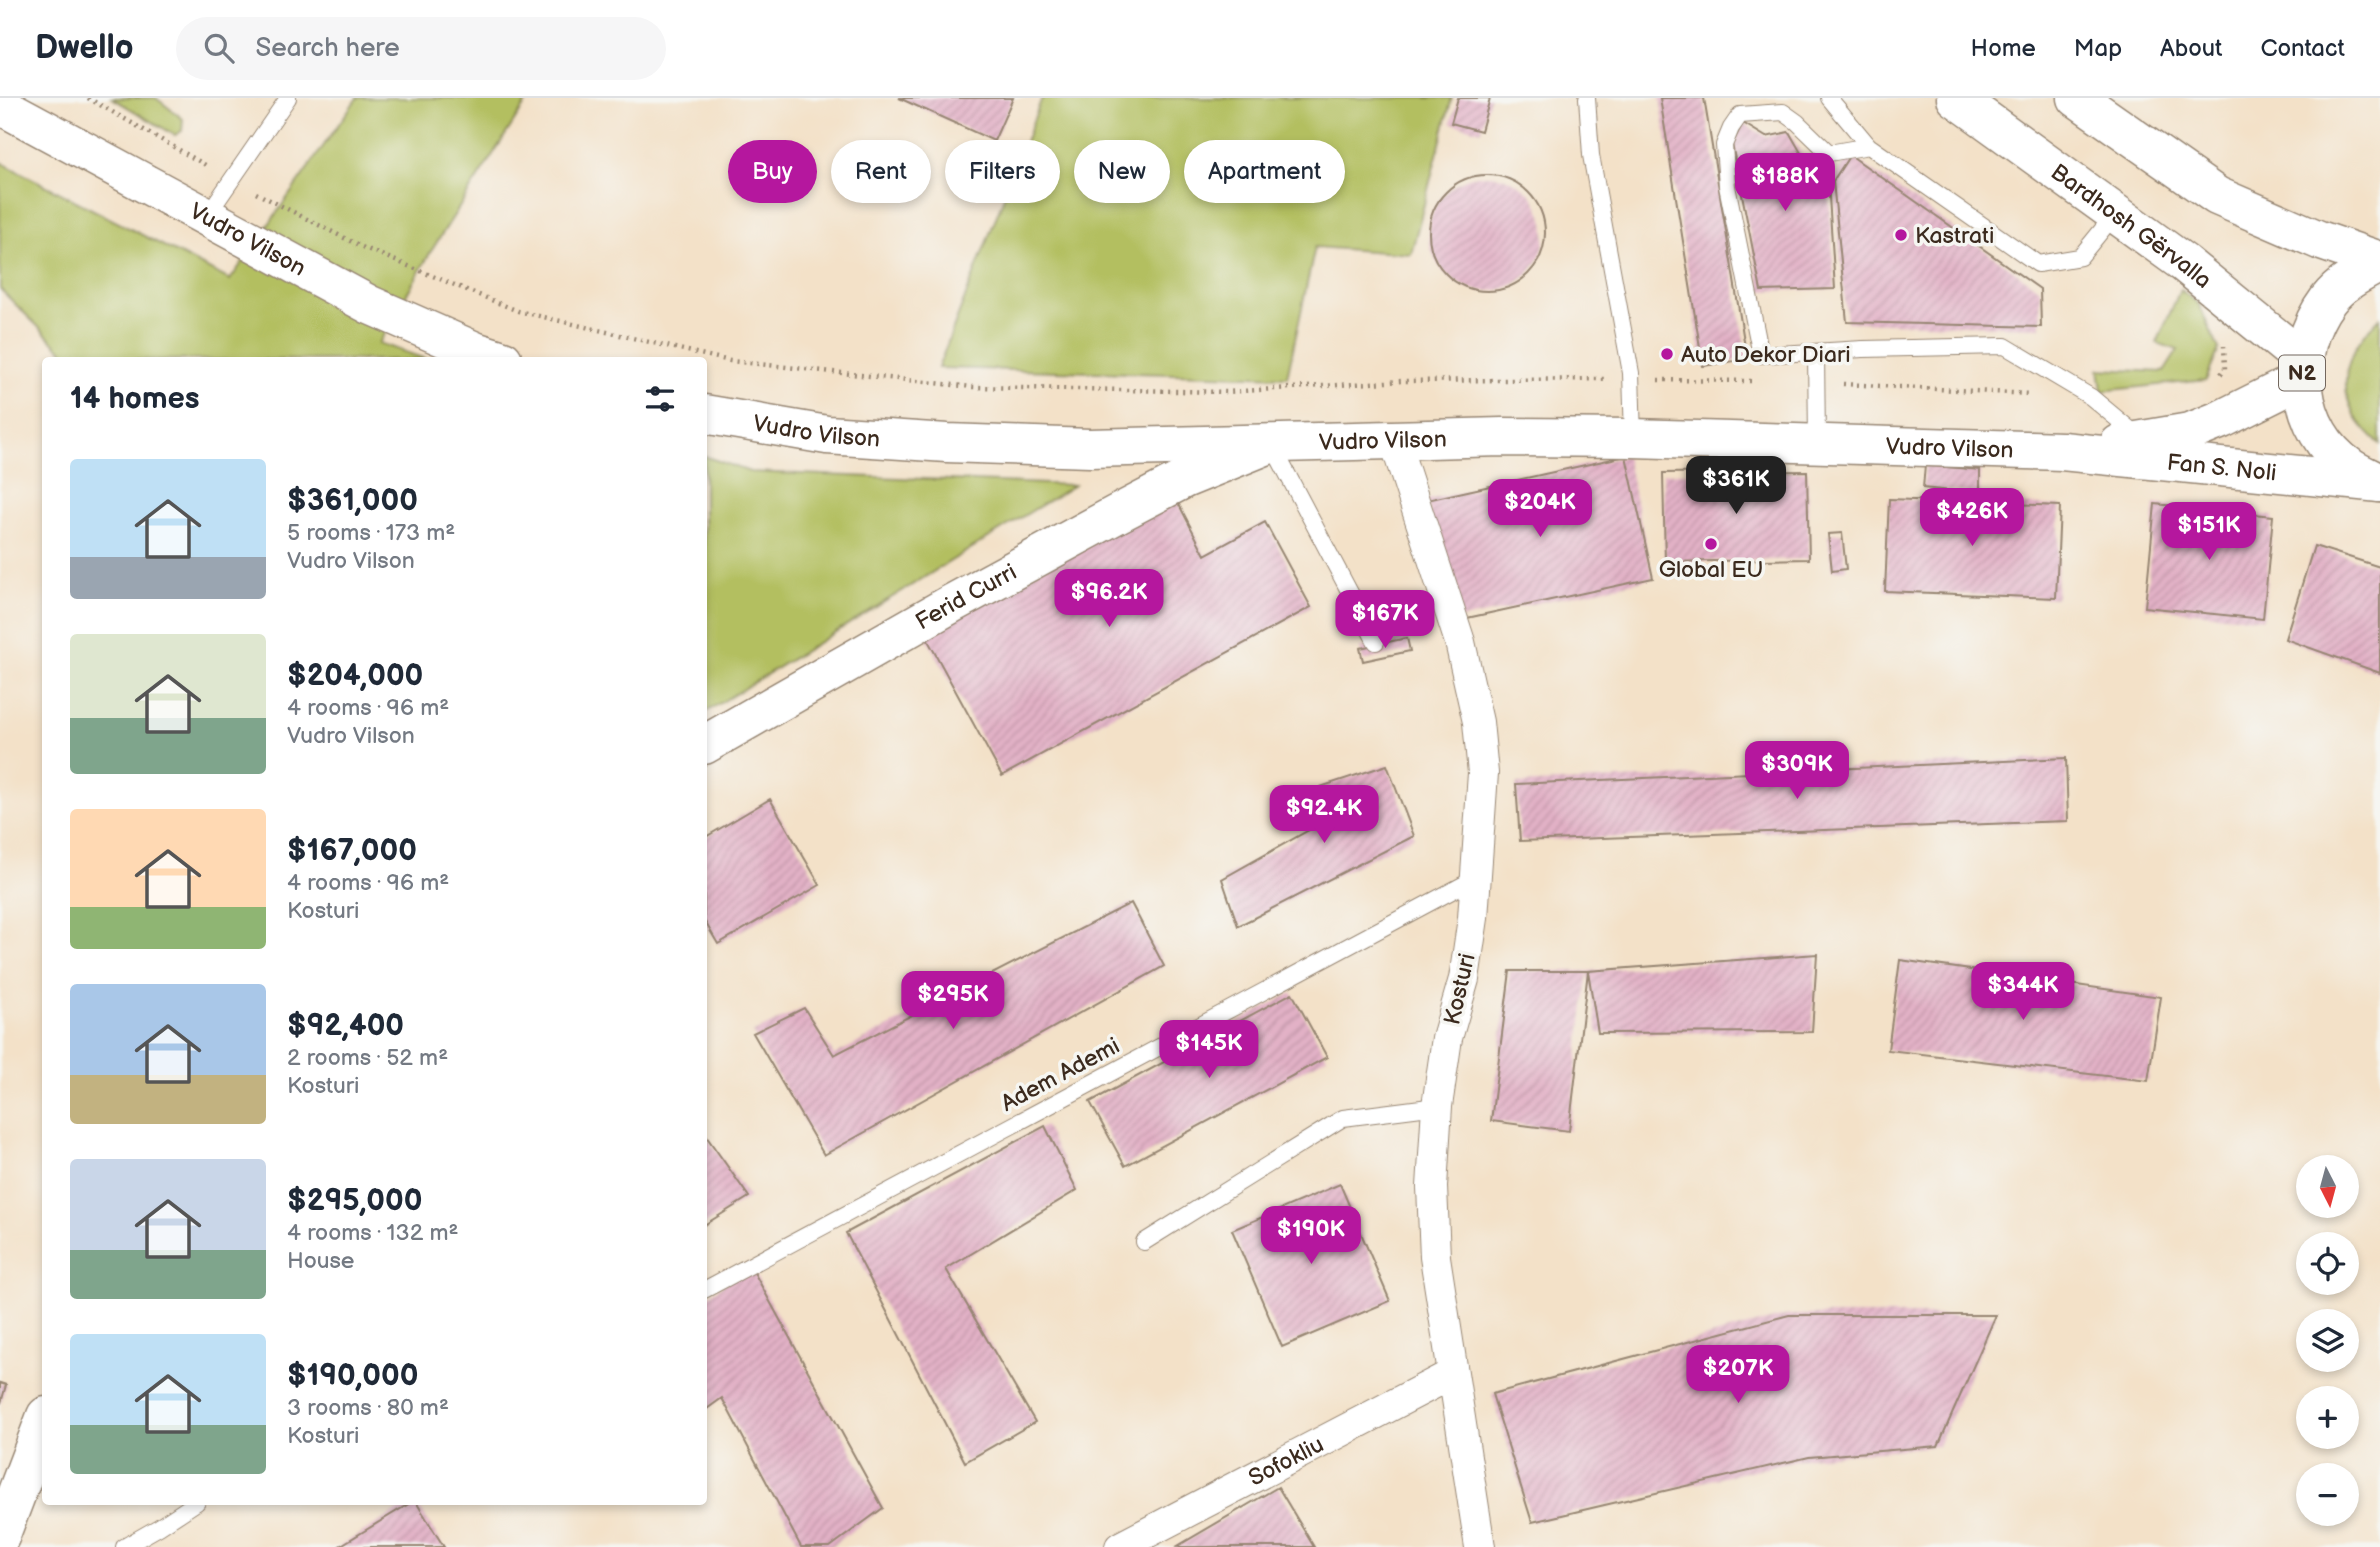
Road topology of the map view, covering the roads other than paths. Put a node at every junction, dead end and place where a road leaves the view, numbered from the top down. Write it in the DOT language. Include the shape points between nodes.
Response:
graph roads {
  1 [pos="288,98"];
  2 [pos="1587,98"];
  3 [pos="1829,98"];
  4 [pos="1956,98"];
  5 [pos="2077,98"];
  6 [pos="0,105"];
  7 [pos="1869,146"];
  8 [pos="2115,214"];
  9 [pos="206,216"];
  10 [pos="2380,262"];
  11 [pos="1816,352"];
  12 [pos="494,357"];
  13 [pos="2302,369"];
  14 [pos="707,415"];
  15 [pos="1633,438"];
  16 [pos="1394,439"];
  17 [pos="2144,440"];
  18 [pos="1271,443"];
  19 [pos="1817,443"];
  20 [pos="2062,452"];
  21 [pos="2380,483"];
  22 [pos="1376,642"];
  23 [pos="707,743"];
  24 [pos="1476,878"];
  25 [pos="1437,1106"];
  26 [pos="1144,1241"];
  27 [pos="707,1288"];
  28 [pos="1452,1374"];
  29 [pos="42,1427"];
  30 [pos="192,1505"];
  31 [pos="0,1537"];
  32 [pos="124,1547"];
  33 [pos="1120,1547"];
  34 [pos="1480,1547"];
  1 -- 9 [label="lane"];
  2 -- 15 [label="lane" via="1591,155 1632,379"];
  3 -- 7 [label="lane"];
  4 -- 8 [label="main road, Bardhosh Gërvalla / N2"];
  5 -- 10 [label="main road, N2" via="2217,196"];
  6 -- 9 [label="main road, Vudro Vilson"];
  7 -- 8 [label="lane" via="2038,264 2080,257"];
  7 -- 11 [label="lane" via="1829,153 1783,112 1740,115 1724,145 1727,186 1761,355"];
  8 -- 13 [label="main road, Bardhosh Gërvalla / N2" via="2184,263"];
  9 -- 12 [label="main road, Vudro Vilson" via="370,305"];
  10 -- 13 [label="main road, N2" via="2353,277 2329,299 2311,327"];
  11 -- 17 [label="lane" via="2005,346 2091,397"];
  11 -- 19 [label="lane"];
  13 -- 17 [label="main road" via="2222,419 2190,432"];
  13 -- 21 [label="main road, N2" via="2309,413 2326,443 2350,468"];
  14 -- 18 [label="main road, Vudro Vilson" via="827,435 947,443 1090,447"];
  15 -- 16 [label="main road, Vudro Vilson"];
  15 -- 19 [label="main road, Vudro Vilson"];
  16 -- 18 [label="main road, Vudro Vilson"];
  16 -- 24 [label="street, Kosturi" via="1460,642 1478,722 1483,773"];
  17 -- 20 [label="main road"];
  18 -- 22 [label="lane"];
  18 -- 23 [label="main road, Ferid Curri" via="1184,479 1117,514"];
  19 -- 20 [label="main road, Vudro Vilson"];
  20 -- 21 [label="main road, Fan S. Noli"];
  24 -- 25 [label="street, Kosturi" via="1464,979 1447,1038"];
  24 -- 27 [label="lane, Adem Ademi"];
  25 -- 26 [label="lane" via="1343,1118"];
  25 -- 28 [label="street, Kosturi" via="1434,1257"];
  28 -- 33 [label="street, Sofokliu"];
  28 -- 34 [label="street, Kosturi"];
  29 -- 31 [label="main road"];
  30 -- 32 [label="lane"];
}
